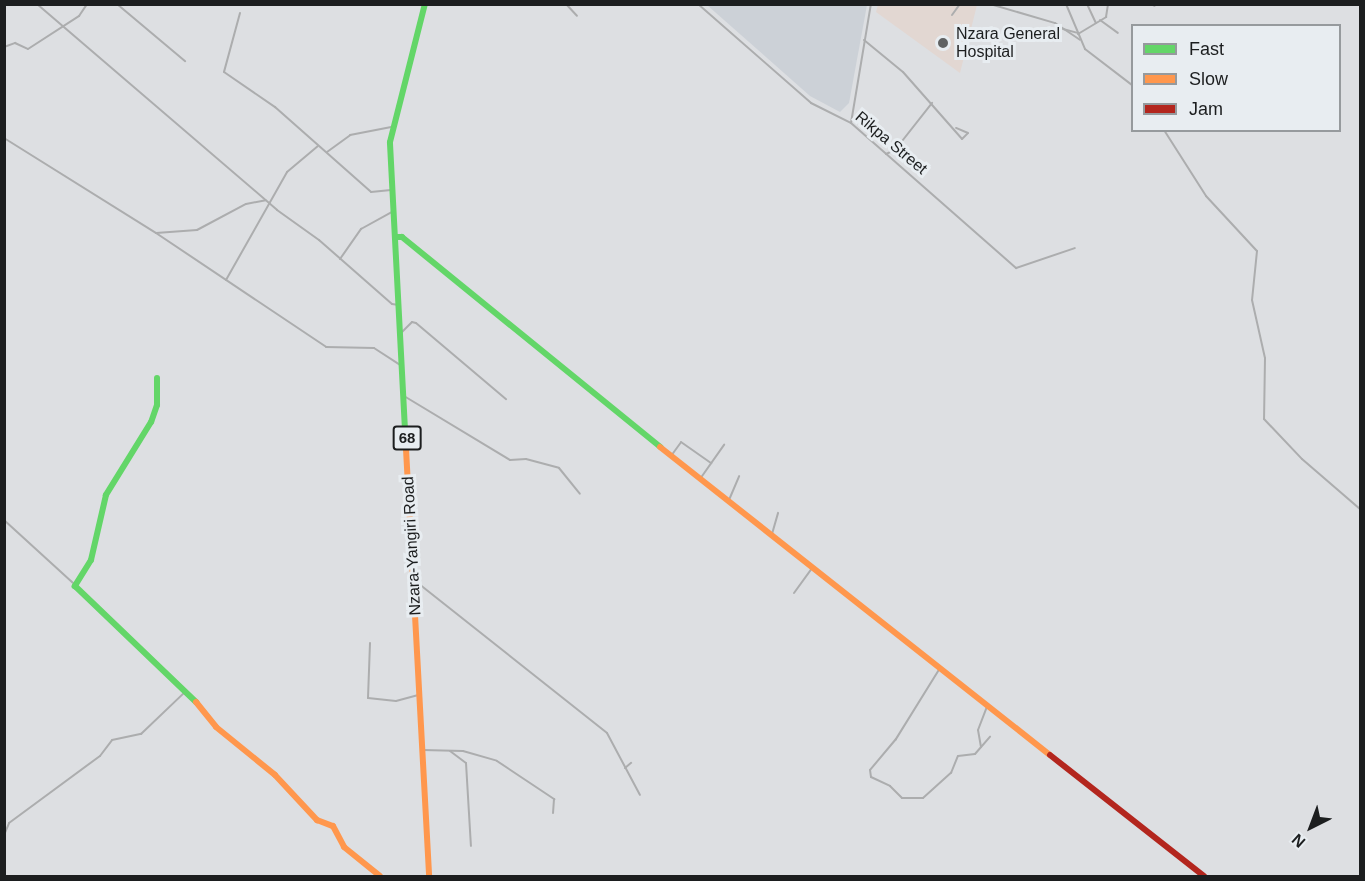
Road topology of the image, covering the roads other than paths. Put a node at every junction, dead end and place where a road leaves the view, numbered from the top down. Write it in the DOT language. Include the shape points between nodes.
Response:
graph roads {
  1 [pos="37,4"];
  2 [pos="87,4"];
  3 [pos="117,4"];
  4 [pos="425,4"];
  5 [pos="566,4"];
  6 [pos="698,4"];
  7 [pos="871,4"];
  8 [pos="960,4"];
  9 [pos="990,4"];
  10 [pos="1066,4"];
  11 [pos="1108,4"];
  12 [pos="1089,5"];
  13 [pos="240,13"];
  14 [pos="952,15"];
  15 [pos="577,16"];
  16 [pos="1100,20"];
  17 [pos="1096,23"];
  18 [pos="62,24"];
  19 [pos="1061,29"];
  20 [pos="1078,33"];
  21 [pos="1118,33"];
  22 [pos="864,40"];
  23 [pos="1080,40"];
  24 [pos="4,47"];
  25 [pos="185,61"];
  26 [pos="1131,84"];
  27 [pos="932,103"];
  28 [pos="851,123"];
  29 [pos="391,127"];
  30 [pos="956,128"];
  31 [pos="1165,132"];
  32 [pos="4,138"];
  33 [pos="319,145"];
  34 [pos="334,151"];
  35 [pos="326,152"];
  36 [pos="886,154"];
  37 [pos="330,156"];
  38 [pos="393,189"];
  39 [pos="267,201"];
  40 [pos="394,211"];
  41 [pos="156,233"];
  42 [pos="395,237"];
  43 [pos="1076,248"];
  44 [pos="340,259"];
  45 [pos="226,280"];
  46 [pos="399,305"];
  47 [pos="400,334"];
  48 [pos="402,365"];
  49 [pos="157,378"];
  50 [pos="404,396"];
  51 [pos="506,399"];
  52 [pos="724,445"];
  53 [pos="671,456"];
  54 [pos="711,463"];
  55 [pos="739,476"];
  56 [pos="700,479"];
  57 [pos="580,494"];
  58 [pos="729,500"];
  59 [pos="1360,508"];
  60 [pos="778,513"];
  61 [pos="4,520"];
  62 [pos="772,534"];
  63 [pos="812,568"];
  64 [pos="414,580"];
  65 [pos="74,584"];
  66 [pos="794,593"];
  67 [pos="370,643"];
  68 [pos="940,668"];
  69 [pos="185,692"];
  70 [pos="419,694"];
  71 [pos="988,705"];
  72 [pos="990,737"];
  73 [pos="981,747"];
  74 [pos="423,750"];
  75 [pos="450,751"];
  76 [pos="631,763"];
  77 [pos="625,768"];
  78 [pos="640,795"];
  79 [pos="553,813"];
  80 [pos="4,835"];
  81 [pos="471,846"];
  82 [pos="380,876"];
  83 [pos="429,876"];
  84 [pos="1204,876"];
  1 -- 18 [label="street"];
  2 -- 18 [label="street" via="79,16"];
  3 -- 25 [label="street"];
  4 -- 29 [label="street, Nzara-Yangiri Road / 68"];
  5 -- 15 [label="street"];
  6 -- 28 [label="street, Rikpa Street" via="811,103"];
  7 -- 22 [label="street"];
  8 -- 14 [label="street"];
  9 -- 19 [label="street" via="1055,23"];
  10 -- 20 [label="street"];
  11 -- 16 [label="street" via="1107,15"];
  12 -- 17 [label="street"];
  13 -- 33 [label="street" via="224,72 275,107"];
  16 -- 17 [label="street"];
  16 -- 21 [label="street"];
  17 -- 20 [label="street"];
  18 -- 24 [label="street" via="28,49 15,43"];
  18 -- 39 [label="street"];
  19 -- 20 [label="street"];
  19 -- 23 [label="street"];
  20 -- 23 [label="street"];
  22 -- 27 [label="street"];
  22 -- 28 [label="street"];
  23 -- 26 [label="street" via="1103,66"];
  27 -- 30 [label="street"];
  27 -- 36 [label="street" via="895,150"];
  28 -- 36 [label="street, Rikpa Street"];
  29 -- 34 [label="street" via="350,135"];
  29 -- 38 [label="street, Nzara-Yangiri Road / 68"];
  31 -- 59 [label="street" via="1206,196 1257,251 1252,300 1264,358 1264,419 1302,459"];
  32 -- 41 [label="street"];
  33 -- 35 [label="street"];
  33 -- 39 [label="street" via="287,172"];
  34 -- 35 [label="street"];
  34 -- 37 [label="street"];
  35 -- 37 [label="street"];
  36 -- 43 [label="street, Rikpa Street" via="1016,268"];
  37 -- 38 [label="street" via="371,192"];
  38 -- 40 [label="street, Nzara-Yangiri Road / 68"];
  39 -- 41 [label="street" via="246,204 197,230"];
  39 -- 44 [label="street"];
  39 -- 45 [label="street"];
  40 -- 42 [label="street, Nzara-Yangiri Road / 68"];
  40 -- 44 [label="street" via="361,229"];
  41 -- 45 [label="street"];
  42 -- 46 [label="street, Nzara-Yangiri Road / 68"];
  42 -- 53 [label="street" via="405,239 520,337"];
  44 -- 46 [label="street" via="389,302"];
  45 -- 48 [label="street" via="328,348 374,348"];
  46 -- 47 [label="street, Nzara-Yangiri Road / 68"];
  47 -- 48 [label="street, Nzara-Yangiri Road / 68"];
  47 -- 51 [label="street" via="412,322 416,323"];
  48 -- 50 [label="street, Nzara-Yangiri Road / 68"];
  49 -- 65 [label="street" via="157,405 151,422 106,495 92,560"];
  50 -- 57 [label="street" via="510,460 526,459 559,468"];
  50 -- 64 [label="street, Nzara-Yangiri Road / 68"];
  52 -- 54 [label="street"];
  53 -- 54 [label="street" via="681,442"];
  53 -- 56 [label="street"];
  54 -- 56 [label="street"];
  55 -- 58 [label="street"];
  56 -- 58 [label="street"];
  58 -- 62 [label="street"];
  60 -- 62 [label="street"];
  61 -- 65 [label="street"];
  62 -- 63 [label="street"];
  63 -- 66 [label="street"];
  63 -- 68 [label="street"];
  64 -- 70 [label="street, Nzara-Yangiri Road / 68"];
  64 -- 77 [label="street" via="608,733"];
  65 -- 69 [label="street"];
  67 -- 70 [label="street" via="368,698 396,701"];
  68 -- 71 [label="street"];
  68 -- 73 [label="street" via="896,739 870,770 871,777 890,786 902,798 923,798 951,773 958,756 975,754"];
  69 -- 80 [label="street" via="141,734 112,740 100,756 9,823"];
  69 -- 82 [label="street" via="216,727 275,775 317,820 333,826 344,847"];
  70 -- 74 [label="street, Nzara-Yangiri Road / 68"];
  71 -- 73 [label="street" via="978,730"];
  71 -- 84 [label="street"];
  72 -- 73 [label="street"];
  74 -- 75 [label="street"];
  74 -- 83 [label="street, Nzara-Yangiri Road / 68"];
  75 -- 79 [label="street" via="485,756 507,767 555,799"];
  75 -- 81 [label="street" via="466,763"];
  76 -- 77 [label="street"];
  77 -- 78 [label="street"];
}
